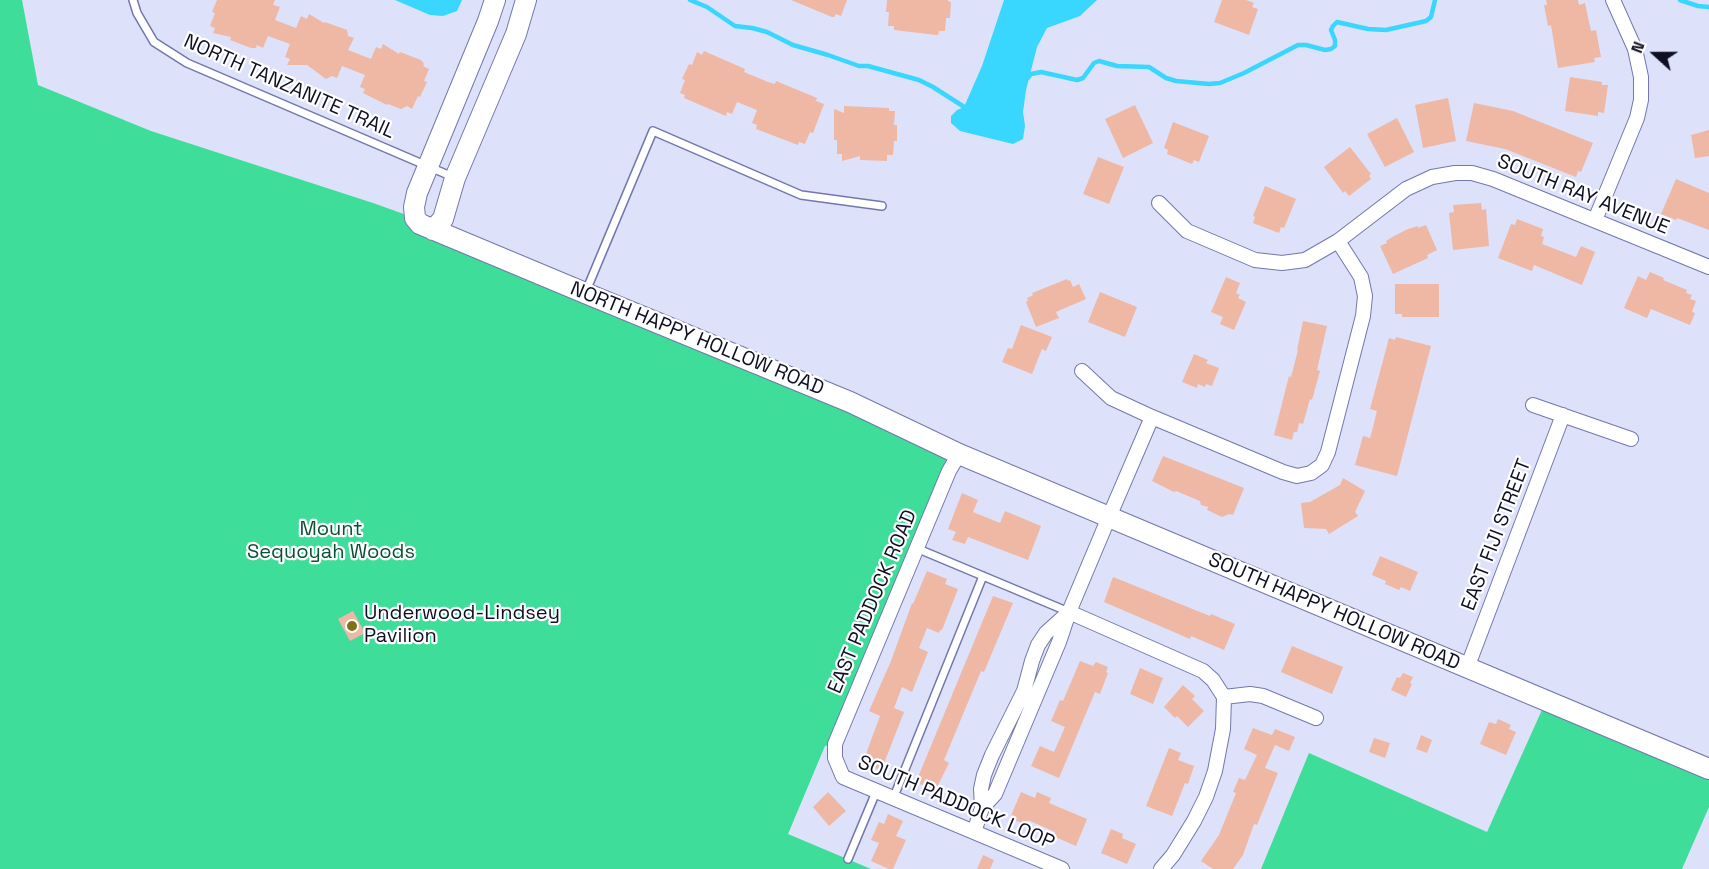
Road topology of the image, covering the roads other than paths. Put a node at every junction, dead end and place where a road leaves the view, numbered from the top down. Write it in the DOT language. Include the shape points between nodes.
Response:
graph roads {
  1 [pos="133,0"];
  2 [pos="526,0"];
  3 [pos="1613,0"];
  4 [pos="493,6"];
  5 [pos="520,22"];
  6 [pos="427,166"];
  7 [pos="455,178"];
  8 [pos="1159,203"];
  9 [pos="882,206"];
  10 [pos="1595,220"];
  11 [pos="433,230"];
  12 [pos="1338,242"];
  13 [pos="1709,267"];
  14 [pos="585,293"];
  15 [pos="1082,371"];
  16 [pos="1533,405"];
  17 [pos="1563,416"];
  18 [pos="1152,417"];
  19 [pos="1631,439"];
  20 [pos="959,454"];
  21 [pos="1109,517"];
  22 [pos="916,548"];
  23 [pos="983,576"];
  24 [pos="1069,612"];
  25 [pos="1467,668"];
  26 [pos="1224,697"];
  27 [pos="1316,718"];
  28 [pos="839,768"];
  29 [pos="1709,769"];
  30 [pos="876,792"];
  31 [pos="893,799"];
  32 [pos="974,831"];
  33 [pos="848,859"];
  34 [pos="1062,869"];
  35 [pos="1161,869"];
  1 -- 6 [label="lane, NORTH TANZANITE TRAIL" via="136,13 154,42 187,63"];
  2 -- 5 [label="street"];
  3 -- 10 [label="street" via="1635,49 1641,100"];
  4 -- 5 [label="street"];
  4 -- 6 [label="street"];
  5 -- 7 [label="street"];
  6 -- 7 [label="lane, NORTH TANZANITE TRAIL"];
  6 -- 11 [label="street" via="417,193 415,218"];
  7 -- 11 [label="street" via="443,219"];
  8 -- 12 [label="street, SOUTH RAY AVENUE" via="1187,231 1255,260 1305,260"];
  9 -- 14 [label="lane" via="801,195 653,130"];
  10 -- 12 [label="street, SOUTH RAY AVENUE" via="1493,179 1455,173 1432,177 1407,189"];
  10 -- 13 [label="street, SOUTH RAY AVENUE"];
  11 -- 14 [label="street, NORTH HAPPY HOLLOW ROAD"];
  12 -- 18 [label="street" via="1361,278 1365,296 1322,465 1297,476"];
  14 -- 20 [label="street, NORTH HAPPY HOLLOW ROAD" via="850,402"];
  15 -- 18 [label="street" via="1111,398"];
  16 -- 17 [label="street"];
  17 -- 19 [label="street"];
  17 -- 25 [label="street, EAST FIJI STREET"];
  18 -- 21 [label="street"];
  20 -- 21 [label="street, SOUTH HAPPY HOLLOW ROAD"];
  20 -- 22 [label="street, EAST PADDOCK ROAD"];
  21 -- 24 [label="street"];
  21 -- 25 [label="street, SOUTH HAPPY HOLLOW ROAD"];
  22 -- 23 [label="lane"];
  22 -- 28 [label="street, EAST PADDOCK ROAD" via="835,744"];
  23 -- 24 [label="lane"];
  23 -- 31 [label="lane"];
  24 -- 26 [label="street" via="1203,670"];
  24 -- 32 [label="street" via="995,794 982,808"];
  25 -- 29 [label="street, SOUTH HAPPY HOLLOW ROAD"];
  26 -- 27 [label="street" via="1263,696"];
  26 -- 35 [label="street" via="1223,729 1212,780 1194,821"];
  28 -- 30 [label="street, SOUTH PADDOCK LOOP" via="843,777"];
  30 -- 31 [label="street, SOUTH PADDOCK LOOP"];
  30 -- 33 [label="lane"];
  31 -- 32 [label="street, SOUTH PADDOCK LOOP"];
  32 -- 34 [label="street, SOUTH PADDOCK LOOP"];
}
